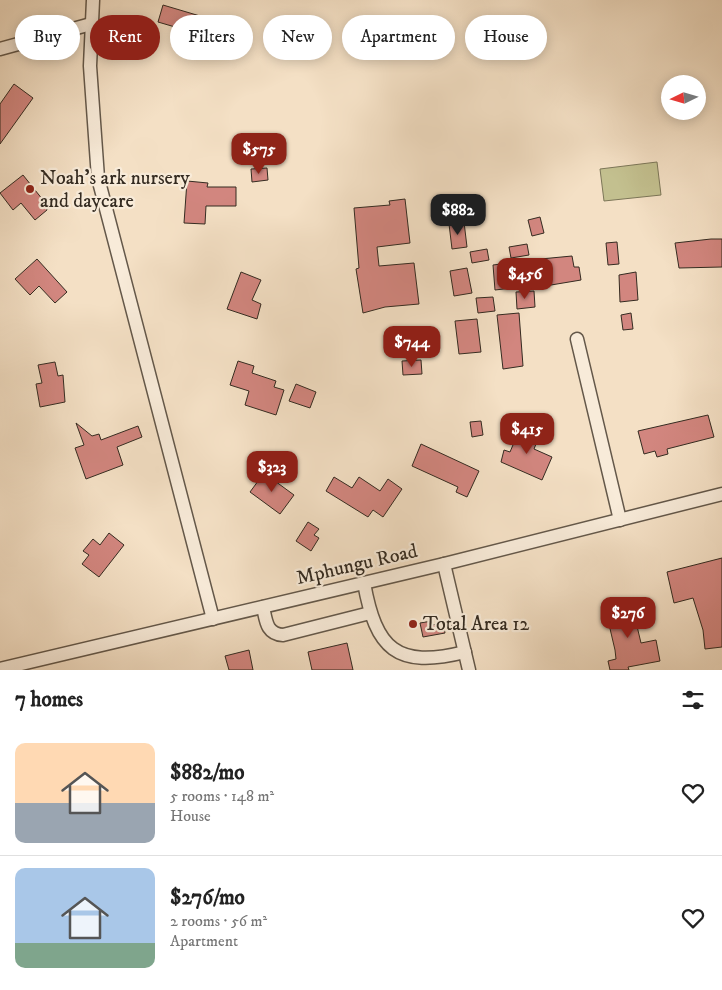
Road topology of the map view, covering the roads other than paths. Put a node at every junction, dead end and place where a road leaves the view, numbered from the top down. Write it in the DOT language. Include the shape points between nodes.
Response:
graph roads {
  1 [pos="93,0"];
  2 [pos="92,15"];
  3 [pos="90,24"];
  4 [pos="0,49"];
  5 [pos="90,60"];
  6 [pos="577,339"];
  7 [pos="722,494"];
  8 [pos="620,520"];
  9 [pos="444,564"];
  10 [pos="364,582"];
  11 [pos="263,607"];
  12 [pos="370,613"];
  13 [pos="213,618"];
  14 [pos="465,652"];
  15 [pos="0,669"];
  16 [pos="469,670"];
  1 -- 2 [label="street"];
  3 -- 4 [label="street"];
  5 -- 13 [label="street" via="98,178"];
  6 -- 8 [label="street"];
  7 -- 8 [label="street, Mphungu Road"];
  8 -- 9 [label="street, Mphungu Road"];
  9 -- 10 [label="street, Mphungu Road"];
  9 -- 14 [label="street"];
  10 -- 11 [label="street, Mphungu Road"];
  10 -- 12 [label="street"];
  11 -- 12 [label="street" via="268,628 282,635"];
  11 -- 13 [label="street, Mphungu Road"];
  12 -- 14 [label="street" via="382,637 409,656 431,659"];
  13 -- 15 [label="street, Mphungu Road"];
  14 -- 16 [label="street"];
}
